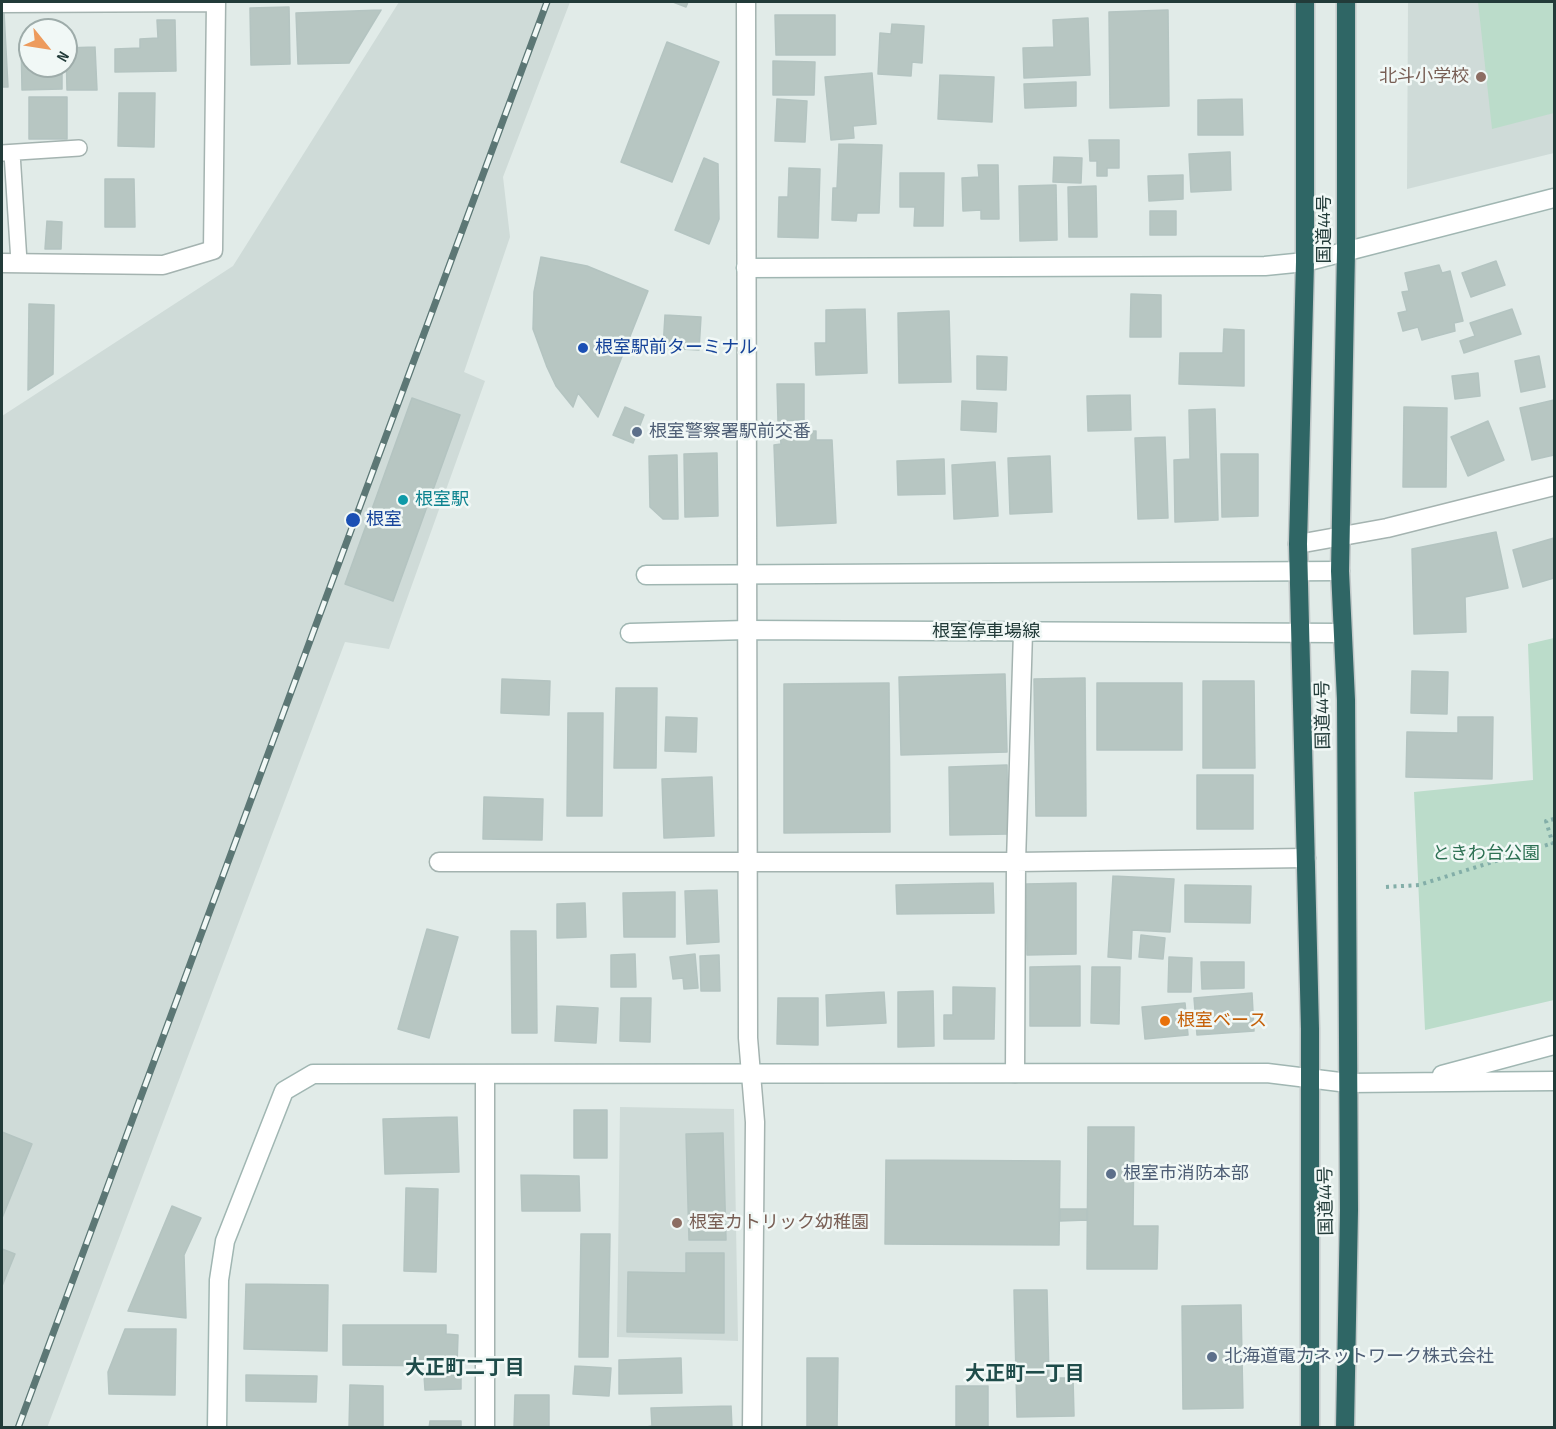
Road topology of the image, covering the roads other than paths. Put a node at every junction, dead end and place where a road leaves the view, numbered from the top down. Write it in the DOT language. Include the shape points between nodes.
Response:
graph roads {
  1 [pos="216,2"];
  2 [pos="746,2"];
  3 [pos="1305,2"];
  4 [pos="1346,2"];
  5 [pos="2,3"];
  6 [pos="79,148"];
  7 [pos="7,153"];
  8 [pos="1554,198"];
  9 [pos="1346,252"];
  10 [pos="10,262"];
  11 [pos="1305,262"];
  12 [pos="746,268"];
  13 [pos="1554,486"];
  14 [pos="1342,536"];
  15 [pos="1298,544"];
  16 [pos="1340,571"];
  17 [pos="1299,572"];
  18 [pos="646,575"];
  19 [pos="746,575"];
  20 [pos="747,630"];
  21 [pos="1023,632"];
  22 [pos="630,633"];
  23 [pos="1300,633"];
  24 [pos="1342,633"];
  25 [pos="1306,858"];
  26 [pos="439,862"];
  27 [pos="1016,862"];
  28 [pos="748,863"];
  29 [pos="1554,1045"];
  30 [pos="1015,1073"];
  31 [pos="751,1074"];
  32 [pos="485,1075"];
  33 [pos="1310,1079"];
  34 [pos="1554,1081"];
  35 [pos="1414,1082"];
  36 [pos="1348,1083"];
  37 [pos="218,1428"];
  38 [pos="485,1428"];
  39 [pos="752,1428"];
  40 [pos="1310,1428"];
  41 [pos="1345,1428"];
  1 -- 5 [label="street"];
  1 -- 10 [label="street" via="213,250 163,265"];
  2 -- 12 [label="street"];
  3 -- 11 [label="highway, 国道44号"];
  4 -- 9 [label="highway, 国道44号"];
  6 -- 7 [label="lane"];
  7 -- 10 [label="lane"];
  8 -- 9 [label="street"];
  9 -- 11 [label="street"];
  9 -- 14 [label="highway, 国道44号"];
  11 -- 12 [label="street" via="1265,266"];
  11 -- 15 [label="highway, 国道44号"];
  12 -- 19 [label="street"];
  13 -- 14 [label="street"];
  14 -- 15 [label="street"];
  14 -- 16 [label="highway, 国道44号"];
  15 -- 17 [label="highway, 国道44号"];
  16 -- 17 [label="street"];
  16 -- 24 [label="highway, 国道44号"];
  17 -- 19 [label="street"];
  17 -- 23 [label="highway, 国道44号"];
  18 -- 19 [label="street"];
  19 -- 20 [label="street"];
  20 -- 21 [label="street, 根室停車場線"];
  20 -- 22 [label="street, 根室停車場線"];
  20 -- 28 [label="street"];
  21 -- 23 [label="street, 根室停車場線"];
  21 -- 27 [label="street"];
  23 -- 24 [label="street, 根室停車場線"];
  23 -- 25 [label="highway, 国道44号"];
  24 -- 36 [label="highway, 国道44号" via="1346,700"];
  25 -- 27 [label="street"];
  25 -- 33 [label="highway, 国道44号"];
  26 -- 28 [label="street"];
  27 -- 28 [label="street"];
  27 -- 30 [label="street"];
  28 -- 31 [label="street"];
  29 -- 35 [label="street"];
  30 -- 31 [label="street"];
  30 -- 33 [label="street" via="1267,1073"];
  31 -- 32 [label="street"];
  31 -- 39 [label="street"];
  32 -- 37 [label="street" via="313,1074 284,1091 225,1241 219,1280"];
  32 -- 38 [label="street"];
  33 -- 36 [label="street"];
  33 -- 40 [label="highway, 国道44号"];
  34 -- 35 [label="street"];
  35 -- 36 [label="street"];
  36 -- 41 [label="highway, 国道44号"];
}
